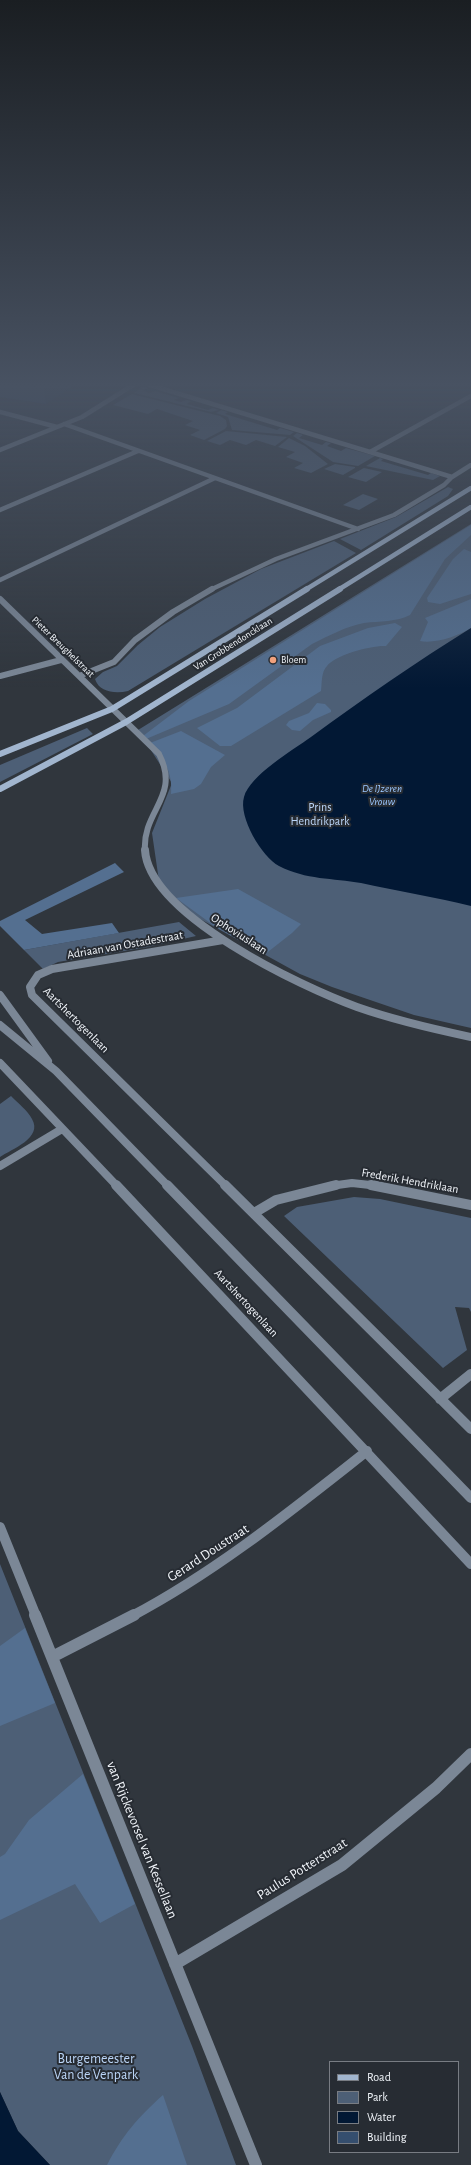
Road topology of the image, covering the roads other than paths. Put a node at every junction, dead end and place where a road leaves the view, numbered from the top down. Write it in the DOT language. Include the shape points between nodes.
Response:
graph roads {
  1 [pos="56,486"];
  2 [pos="198,486"];
  3 [pos="238,486"];
  4 [pos="442,486"];
  5 [pos="471,488"];
  6 [pos="471,507"];
  7 [pos="0,510"];
  8 [pos="358,529"];
  9 [pos="0,580"];
  10 [pos="0,599"];
  11 [pos="61,660"];
  12 [pos="0,676"];
  13 [pos="79,676"];
  14 [pos="112,709"];
  15 [pos="126,722"];
  16 [pos="0,754"];
  17 [pos="0,789"];
  18 [pos="223,940"];
  19 [pos="33,980"];
  20 [pos="0,994"];
  21 [pos="0,1024"];
  22 [pos="471,1037"];
  23 [pos="0,1063"];
  24 [pos="56,1071"];
  25 [pos="62,1129"];
  26 [pos="0,1166"];
  27 [pos="471,1205"];
  28 [pos="254,1213"];
  29 [pos="471,1374"];
  30 [pos="440,1399"];
  31 [pos="471,1429"];
  32 [pos="366,1451"];
  33 [pos="471,1498"];
  34 [pos="0,1526"];
  35 [pos="471,1564"];
  36 [pos="52,1657"];
  37 [pos="471,1754"];
  38 [pos="175,1964"];
  39 [pos="256,2165"];
  1 -- 7 [label="street"];
  2 -- 9 [label="street"];
  3 -- 8 [label="street"];
  4 -- 8 [label="street" via="394,514"];
  5 -- 14 [label="main road, Van Grobbendoncklaan"];
  6 -- 15 [label="main road, Van Grobbendoncklaan"];
  8 -- 13 [label="street" via="276,559 225,582 173,612 135,640 114,662"];
  10 -- 11 [label="street, Pieter Breughelstraat"];
  11 -- 12 [label="street"];
  11 -- 13 [label="street, Pieter Breughelstraat"];
  13 -- 14 [label="street, Pieter Breughelstraat"];
  14 -- 15 [label="street, Pieter Breughelstraat"];
  14 -- 16 [label="main road, Van Grobbendoncklaan"];
  15 -- 17 [label="main road, Van Grobbendoncklaan"];
  15 -- 18 [label="street, Ophoviuslaan" via="159,754 166,766 167,781 163,795 148,823 144,844 147,866 166,892 192,917"];
  18 -- 19 [label="street, Adriaan van Ostadestraat" via="52,969 41,973"];
  18 -- 22 [label="street, Ophoviuslaan" via="286,977 329,997 372,1013"];
  19 -- 28 [label="street, Aartshertogenlaan" via="30,987 32,995"];
  20 -- 24 [label="street, Aartshertogenlaan"];
  21 -- 24 [label="street, Aartshertogenlaan"];
  23 -- 25 [label="street, Aartshertogenlaan"];
  24 -- 33 [label="street, Aartshertogenlaan"];
  25 -- 26 [label="street"];
  25 -- 32 [label="street, Aartshertogenlaan"];
  27 -- 28 [label="street, Frederik Hendriklaan" via="385,1187 352,1183 276,1200"];
  28 -- 30 [label="street, Aartshertogenlaan"];
  29 -- 30 [label="street"];
  30 -- 31 [label="street, Aartshertogenlaan"];
  32 -- 35 [label="street, Aartshertogenlaan"];
  32 -- 36 [label="street, Gerard Doustraat" via="265,1532 175,1592"];
  34 -- 36 [label="street, van Rijckevorsel van Kessellaan"];
  36 -- 38 [label="street, van Rijckevorsel van Kessellaan"];
  37 -- 38 [label="street, Paulus Potterstraat" via="436,1788 342,1865"];
  38 -- 39 [label="street, van Rijckevorsel van Kessellaan"];
}
